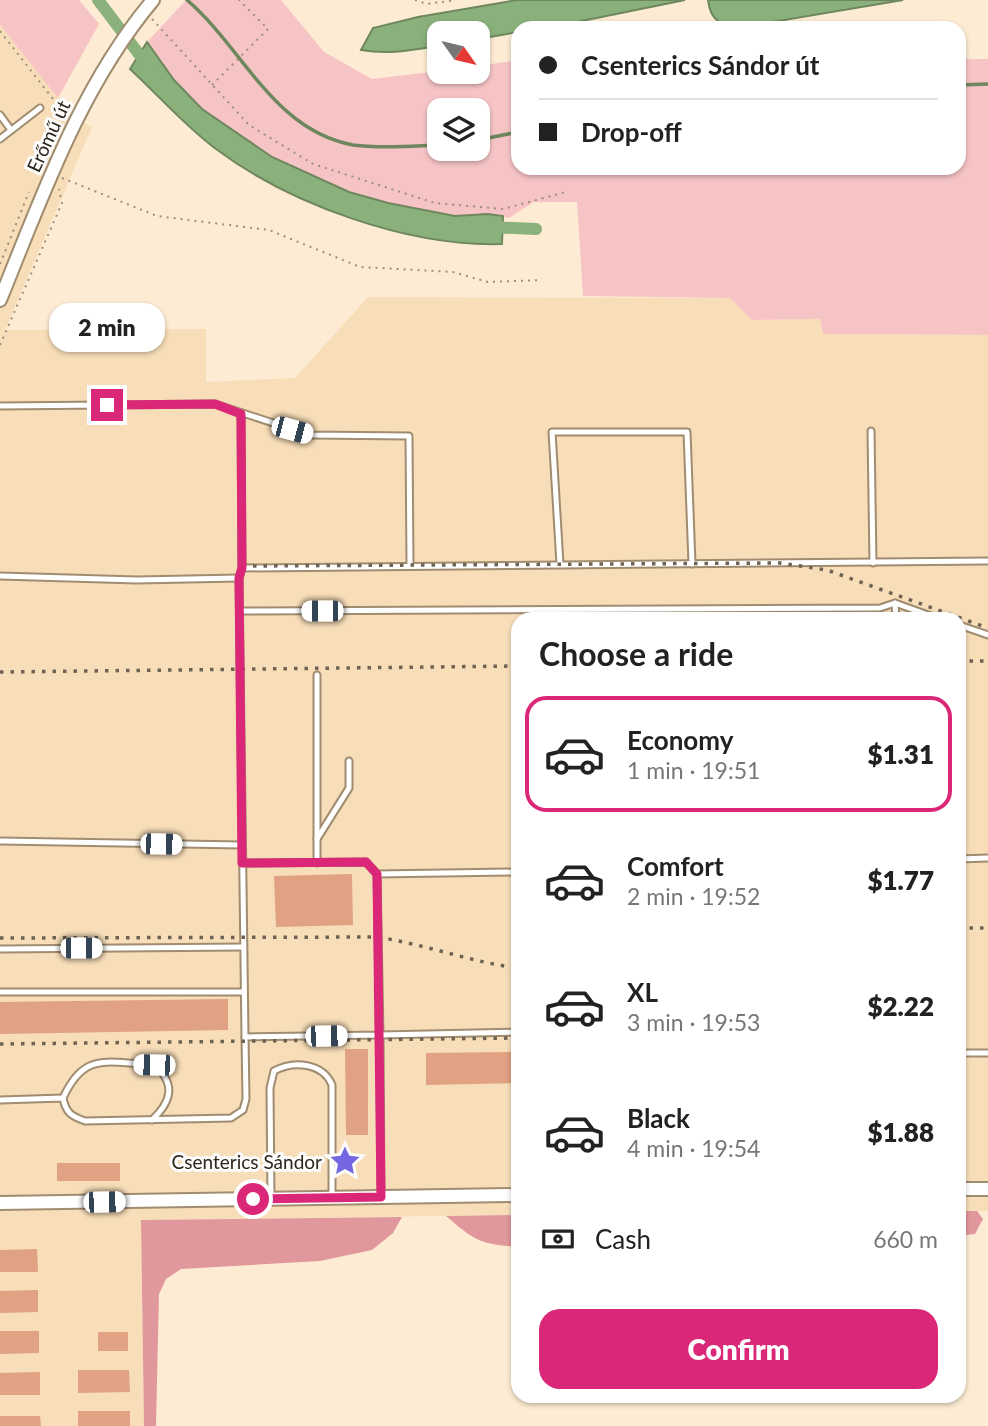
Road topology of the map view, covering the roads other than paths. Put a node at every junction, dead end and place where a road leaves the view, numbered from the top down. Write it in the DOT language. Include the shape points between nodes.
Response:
graph roads {
  1 [pos="149,5"];
  2 [pos="40,108"];
  3 [pos="0,115"];
  4 [pos="11,131"];
  5 [pos="0,139"];
  6 [pos="0,300"];
  7 [pos="0,406"];
  8 [pos="241,414"];
  9 [pos="871,431"];
  10 [pos="988,561"];
  11 [pos="873,563"];
  12 [pos="560,564"];
  13 [pos="692,564"];
  14 [pos="410,566"];
  15 [pos="242,568"];
  16 [pos="0,576"];
  17 [pos="239,578"];
  18 [pos="895,603"];
  19 [pos="240,611"];
  20 [pos="896,612"];
  21 [pos="920,612"];
  22 [pos="966,627"];
  23 [pos="988,635"];
  24 [pos="317,676"];
  25 [pos="349,761"];
  26 [pos="317,839"];
  27 [pos="0,841"];
  28 [pos="242,845"];
  29 [pos="988,858"];
  30 [pos="966,859"];
  31 [pos="242,863"];
  32 [pos="317,863"];
  33 [pos="511,872"];
  34 [pos="377,874"];
  35 [pos="243,947"];
  36 [pos="0,949"];
  37 [pos="0,992"];
  38 [pos="244,992"];
  39 [pos="511,1032"];
  40 [pos="380,1035"];
  41 [pos="245,1037"];
  42 [pos="966,1053"];
  43 [pos="988,1053"];
  44 [pos="63,1098"];
  45 [pos="0,1100"];
  46 [pos="152,1120"];
  47 [pos="966,1189"];
  48 [pos="988,1189"];
  49 [pos="511,1195"];
  50 [pos="381,1197"];
  51 [pos="332,1198"];
  52 [pos="271,1199"];
  53 [pos="0,1203"];
  1 -- 6 [label="street, Erőmű út" via="87,99"];
  2 -- 4 [label="lane"];
  3 -- 4 [label="lane"];
  4 -- 5 [label="lane"];
  7 -- 8 [label="lane" via="215,404"];
  8 -- 14 [label="lane" via="310,435 409,436"];
  8 -- 15 [label="lane"];
  9 -- 11 [label="lane"];
  10 -- 11 [label="lane"];
  11 -- 13 [label="lane"];
  12 -- 13 [label="lane"];
  12 -- 13 [label="lane" via="552,432 687,432"];
  12 -- 14 [label="lane"];
  14 -- 15 [label="lane"];
  15 -- 17 [label="lane"];
  16 -- 17 [label="lane"];
  17 -- 19 [label="lane"];
  18 -- 19 [label="lane" via="880,608"];
  18 -- 20 [label="lane"];
  18 -- 21 [label="lane"];
  19 -- 28 [label="lane"];
  22 -- 23 [label="lane"];
  24 -- 26 [label="lane"];
  25 -- 26 [label="lane" via="349,788"];
  26 -- 32 [label="lane"];
  27 -- 28 [label="lane"];
  28 -- 31 [label="lane"];
  29 -- 30 [label="lane"];
  31 -- 32 [label="lane"];
  31 -- 35 [label="lane"];
  32 -- 34 [label="lane" via="366,862"];
  33 -- 34 [label="lane"];
  34 -- 40 [label="lane"];
  35 -- 36 [label="lane"];
  35 -- 38 [label="lane"];
  37 -- 38 [label="lane"];
  38 -- 41 [label="lane"];
  39 -- 40 [label="lane"];
  40 -- 41 [label="lane"];
  40 -- 50 [label="lane"];
  41 -- 46 [label="lane" via="243,1110 231,1118"];
  42 -- 43 [label="lane"];
  44 -- 45 [label="lane"];
  44 -- 46 [label="lane" via="71,1116 85,1121"];
  44 -- 46 [label="lane" via="79,1070 89,1064 154,1065 164,1073 169,1087 166,1106"];
  47 -- 48 [label="street"];
  49 -- 50 [label="street"];
  50 -- 51 [label="street"];
  51 -- 52 [label="street"];
  51 -- 52 [label="lane" via="332,1085 328,1074 314,1066 283,1066 274,1071 270,1088"];
  52 -- 53 [label="street"];
}
